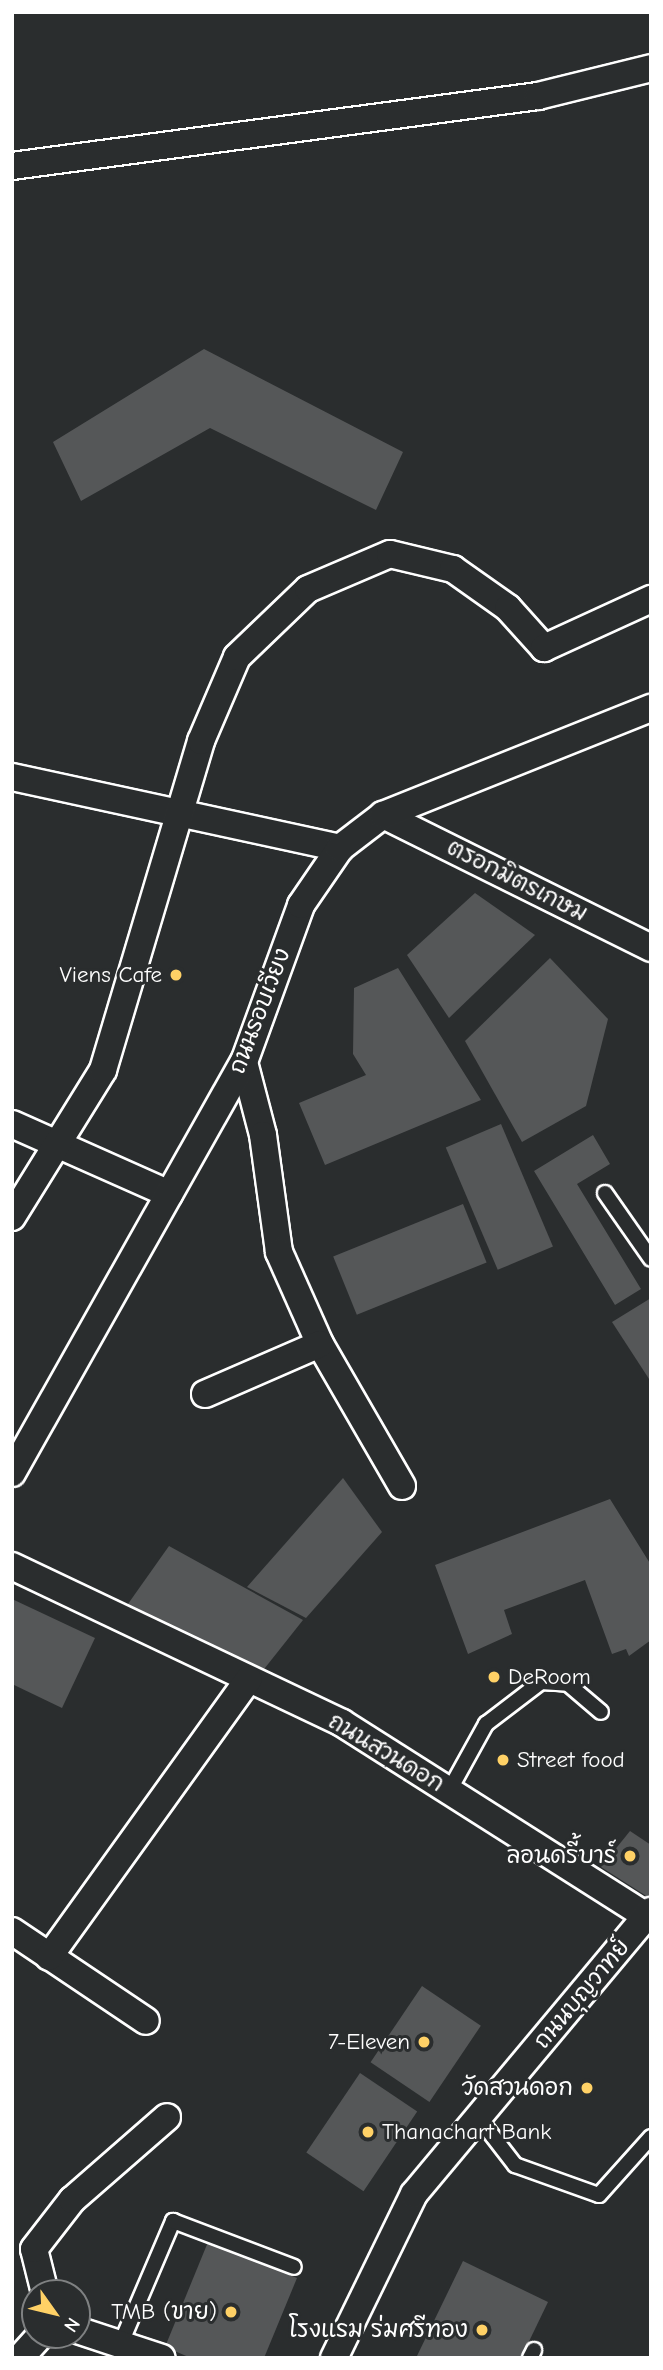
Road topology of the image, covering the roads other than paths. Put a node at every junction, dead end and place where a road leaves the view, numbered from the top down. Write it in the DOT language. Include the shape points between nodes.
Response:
graph roads {
  1 [pos="651,68"];
  2 [pos="12,166"];
  3 [pos="651,598"];
  4 [pos="651,708"];
  5 [pos="12,777"];
  6 [pos="183,814"];
  7 [pos="383,815"];
  8 [pos="340,848"];
  9 [pos="651,948"];
  10 [pos="244,1062"];
  11 [pos="12,1124"];
  12 [pos="60,1144"];
  13 [pos="605,1193"];
  14 [pos="169,1194"];
  15 [pos="12,1217"];
  16 [pos="651,1259"];
  17 [pos="320,1344"];
  18 [pos="205,1394"];
  19 [pos="12,1473"];
  20 [pos="402,1486"];
  21 [pos="12,1566"];
  22 [pos="249,1679"];
  23 [pos="601,1712"];
  24 [pos="449,1791"];
  25 [pos="650,1916"];
  26 [pos="12,1931"];
  27 [pos="49,1956"];
  28 [pos="146,2021"];
  29 [pos="167,2117"];
  30 [pos="478,2117"];
  31 [pos="651,2137"];
  32 [pos="294,2267"];
  33 [pos="42,2279"];
  34 [pos="91,2334"];
  35 [pos="121,2343"];
  36 [pos="162,2358"];
  37 [pos="334,2358"];
  1 -- 2 [label="street" via="538,96"];
  3 -- 6 [label="street" via="544,648 508,608 453,569 390,554 308,589 237,657 201,741"];
  4 -- 7 [label="street, ถนนรอบเวียง"];
  5 -- 6 [label="street"];
  6 -- 8 [label="street"];
  6 -- 12 [label="street" via="103,1070"];
  7 -- 8 [label="street, ถนนรอบเวียง"];
  7 -- 9 [label="street, ตรอกมิตรเกษม"];
  8 -- 10 [label="street, ถนนรอบเวียง" via="301,905"];
  10 -- 14 [label="street, ถนนรอบเวียง"];
  10 -- 17 [label="street" via="263,1135 279,1252"];
  11 -- 12 [label="street"];
  12 -- 14 [label="street"];
  12 -- 15 [label="street"];
  13 -- 16 [label="lane"];
  14 -- 19 [label="street, ถนนรอบเวียง"];
  17 -- 18 [label="street"];
  17 -- 20 [label="street"];
  21 -- 22 [label="street, ถนนสวนดอก"];
  22 -- 24 [label="street, ถนนสวนดอก" via="342,1723"];
  22 -- 27 [label="street"];
  23 -- 24 [label="lane" via="568,1684 541,1682 486,1724"];
  24 -- 25 [label="street, ถนนสวนดอก"];
  25 -- 30 [label="street, ถนนบุญวาทย์"];
  26 -- 27 [label="street"];
  27 -- 28 [label="street"];
  29 -- 33 [label="street" via="72,2200 34,2249"];
  30 -- 31 [label="lane" via="515,2165 599,2195"];
  30 -- 37 [label="street, ถนนบุญวาทย์" via="414,2194"];
  32 -- 35 [label="lane" via="173,2221"];
  34 -- 35 [label="street"];
  35 -- 36 [label="street"];
}
